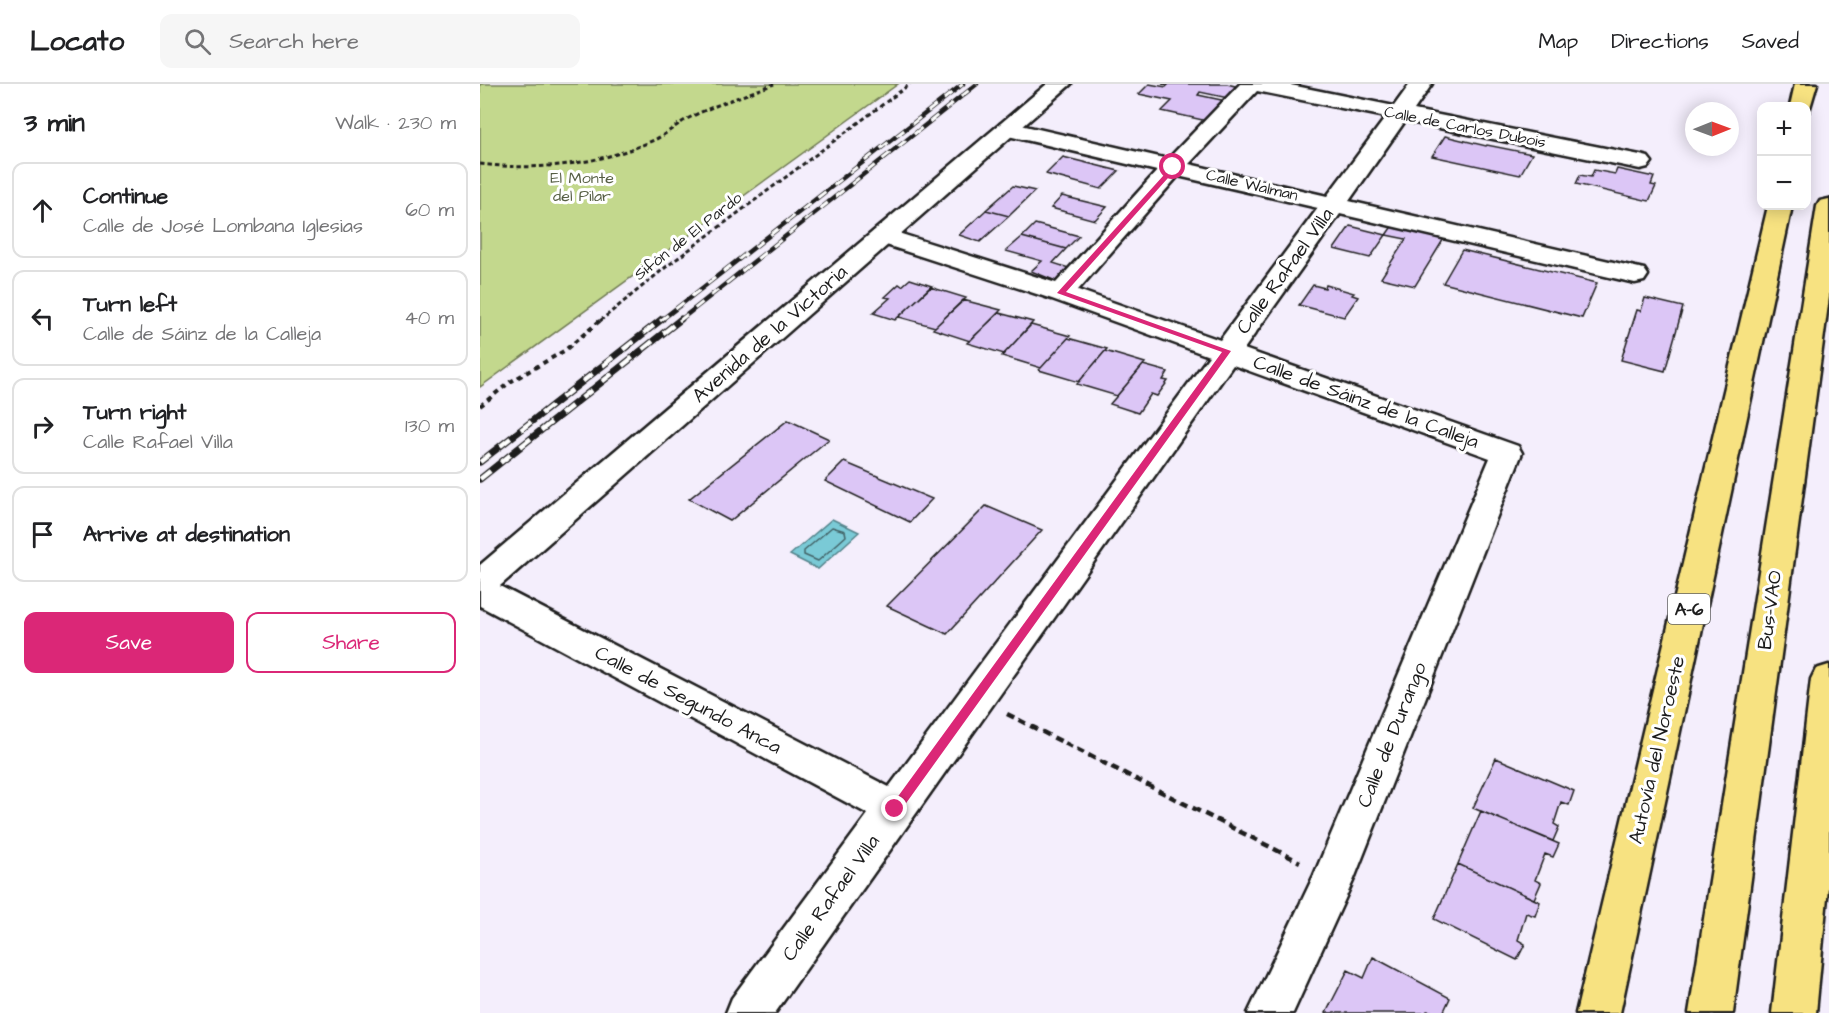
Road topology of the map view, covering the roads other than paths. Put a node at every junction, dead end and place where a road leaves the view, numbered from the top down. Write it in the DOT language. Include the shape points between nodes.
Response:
graph roads {
  1 [pos="1060,84"];
  2 [pos="1253,84"];
  3 [pos="1420,84"];
  4 [pos="1806,84"];
  5 [pos="1802,102"];
  6 [pos="1399,113"];
  7 [pos="1008,129"];
  8 [pos="1640,162"];
  9 [pos="1173,167"];
  10 [pos="1334,204"];
  11 [pos="1829,206"];
  12 [pos="1779,210"];
  13 [pos="883,236"];
  14 [pos="1635,275"];
  15 [pos="1061,293"];
  16 [pos="1227,351"];
  17 [pos="1507,453"];
  18 [pos="480,585"];
  19 [pos="480,591"];
  20 [pos="1829,679"];
  21 [pos="895,809"];
  22 [pos="748,1013"];
  23 [pos="1270,1013"];
  24 [pos="1598,1013"];
  25 [pos="1711,1013"];
  26 [pos="1794,1013"];
  1 -- 7 [label="street, Avenida de la Victoria"];
  2 -- 6 [label="street, Calle de Carlos Dubois"];
  2 -- 9 [label="street"];
  3 -- 6 [label="street, Calle Rafael Villa"];
  4 -- 5 [label="highway"];
  6 -- 8 [label="street, Calle de Carlos Dubois"];
  6 -- 10 [label="street, Calle Rafael Villa"];
  7 -- 9 [label="street, Calle Walman"];
  7 -- 13 [label="street, Avenida de la Victoria"];
  9 -- 10 [label="street, Calle Walman"];
  9 -- 15 [label="street"];
  10 -- 14 [label="street, Calle Walman"];
  10 -- 16 [label="street, Calle Rafael Villa"];
  11 -- 25 [label="highway, Bus-VAO"];
  12 -- 24 [label="highway, Autovía del Noroeste / A-6"];
  13 -- 15 [label="street, Calle de Sáinz de la Calleja"];
  13 -- 18 [label="street, Avenida de la Victoria"];
  15 -- 16 [label="street, Calle de Sáinz de la Calleja"];
  16 -- 17 [label="street, Calle de Sáinz de la Calleja"];
  16 -- 21 [label="street, Calle Rafael Villa"];
  17 -- 23 [label="street, Calle de Durango" via="1333,879"];
  19 -- 21 [label="street, Calle de Segundo Anca"];
  20 -- 26 [label="highway"];
  21 -- 22 [label="street, Calle Rafael Villa"];
}
